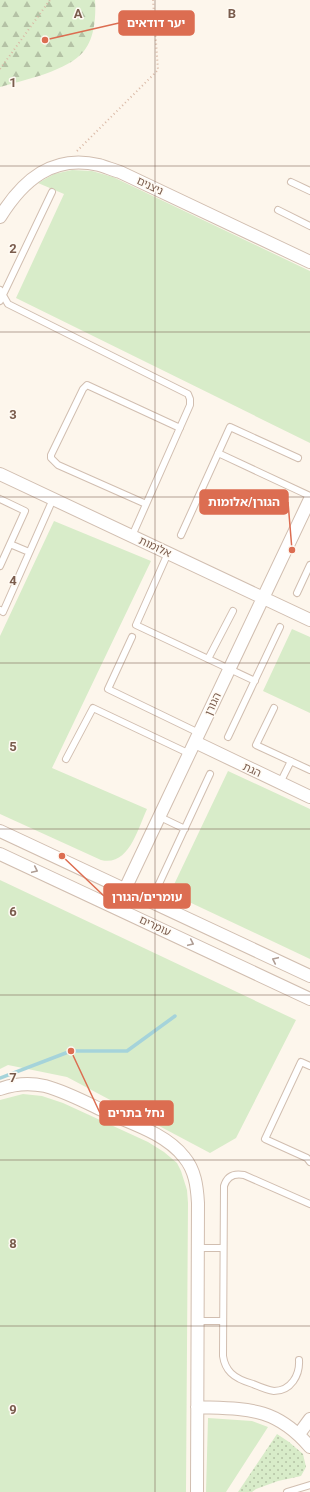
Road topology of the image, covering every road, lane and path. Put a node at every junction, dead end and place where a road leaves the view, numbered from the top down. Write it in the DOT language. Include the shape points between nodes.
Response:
graph roads {
  1 [pos="50,0"];
  2 [pos="153,0"];
  3 [pos="0,70"];
  4 [pos="65,163"];
  5 [pos="291,182"];
  6 [pos="310,190"];
  7 [pos="52,192"];
  8 [pos="278,210"];
  9 [pos="0,217"];
  10 [pos="310,226"];
  11 [pos="310,262"];
  12 [pos="1,295"];
  13 [pos="180,428"];
  14 [pos="218,453"];
  15 [pos="298,458"];
  16 [pos="0,474"];
  17 [pos="310,496"];
  18 [pos="0,499"];
  19 [pos="53,499"];
  20 [pos="146,504"];
  21 [pos="308,506"];
  22 [pos="181,535"];
  23 [pos="132,536"];
  24 [pos="10,544"];
  25 [pos="30,552"];
  26 [pos="168,553"];
  27 [pos="310,565"];
  28 [pos="0,566"];
  29 [pos="297,593"];
  30 [pos="263,598"];
  31 [pos="0,610"];
  32 [pos="233,612"];
  33 [pos="310,620"];
  34 [pos="280,627"];
  35 [pos="132,637"];
  36 [pos="208,659"];
  37 [pos="230,669"];
  38 [pos="255,681"];
  39 [pos="274,708"];
  40 [pos="228,737"];
  41 [pos="197,738"];
  42 [pos="190,754"];
  43 [pos="66,759"];
  44 [pos="291,761"];
  45 [pos="310,770"];
  46 [pos="210,774"];
  47 [pos="280,783"];
  48 [pos="310,798"];
  49 [pos="160,817"];
  50 [pos="185,829"];
  51 [pos="0,831"];
  52 [pos="0,854"];
  53 [pos="158,886"];
  54 [pos="125,890"];
  55 [pos="116,908"];
  56 [pos="310,976"];
  57 [pos="310,999"];
  58 [pos="310,1066"];
  59 [pos="0,1089"];
  60 [pos="310,1162"];
  61 [pos="310,1204"];
  62 [pos="197,1248"];
  63 [pos="223,1248"];
  64 [pos="197,1321"];
  65 [pos="223,1321"];
  66 [pos="299,1360"];
  67 [pos="197,1407"];
  68 [pos="310,1419"];
  69 [pos="299,1434"];
  70 [pos="310,1446"];
  71 [pos="310,1484"];
  72 [pos="196,1492"];
  73 [pos="287,1492"];
  1 -- 3 [label="path"];
  2 -- 4 [label="path" via="158,70"];
  4 -- 9 [label="street, ניצנים" via="36,175 24,185"];
  4 -- 11 [label="street, ניצנים" via="88,163 120,172"];
  5 -- 6 [label="lane"];
  7 -- 12 [label="lane"];
  8 -- 10 [label="lane"];
  12 -- 13 [label="lane" via="8,304 184,390 190,399 190,405"];
  13 -- 20 [label="lane"];
  13 -- 20 [label="lane" via="87,385 83,388 51,455 58,465"];
  14 -- 15 [label="lane" via="230,427"];
  14 -- 17 [label="lane"];
  14 -- 22 [label="lane"];
  16 -- 19 [label="street, אלומות"];
  18 -- 24 [label="lane" via="25,511"];
  19 -- 23 [label="street, אלומות"];
  19 -- 25 [label="lane"];
  20 -- 23 [label="lane"];
  21 -- 30 [label="street, הגורן"];
  23 -- 26 [label="street, אלומות"];
  24 -- 25 [label="lane"];
  24 -- 28 [label="lane"];
  25 -- 31 [label="lane" via="3,612"];
  26 -- 30 [label="street, אלומות"];
  26 -- 36 [label="lane" via="136,625"];
  27 -- 29 [label="lane"];
  30 -- 33 [label="street, אלומות"];
  30 -- 37 [label="street, הגורן"];
  32 -- 36 [label="lane"];
  34 -- 38 [label="lane"];
  35 -- 41 [label="lane" via="108,689"];
  36 -- 37 [label="lane"];
  37 -- 38 [label="lane"];
  37 -- 41 [label="street, הגורן"];
  38 -- 40 [label="lane"];
  39 -- 44 [label="lane" via="256,745"];
  41 -- 42 [label="street, הגורן"];
  41 -- 47 [label="street, הגת"];
  42 -- 43 [label="lane" via="93,708"];
  42 -- 49 [label="street, הגורן"];
  44 -- 45 [label="lane"];
  44 -- 47 [label="lane"];
  46 -- 50 [label="lane"];
  47 -- 48 [label="street, הגת"];
  49 -- 50 [label="lane"];
  49 -- 54 [label="street, הגורן"];
  50 -- 53 [label="lane"];
  51 -- 54 [label="street, עומרים"];
  52 -- 55 [label="street, עומרים, one-way"];
  54 -- 55 [label="street, הגורן"];
  56 -- 54 [label="street, עומרים, one-way"];
  55 -- 57 [label="street, עומרים, one-way"];
  58 -- 60 [label="lane" via="301,1062 265,1139 307,1158"];
  59 -- 62 [label="street" via="22,1084 44,1086 67,1093 170,1144 184,1157 194,1177 198,1203"];
  61 -- 63 [label="lane" via="299,1202 244,1176 231,1176 226,1181 223,1192"];
  62 -- 63 [label="lane"];
  62 -- 64 [label="street"];
  63 -- 65 [label="lane"];
  64 -- 65 [label="lane"];
  64 -- 67 [label="street"];
  65 -- 66 [label="lane" via="223,1356 230,1372 239,1379 273,1391 287,1388 295,1379"];
  67 -- 69 [label="street" via="255,1410 276,1418"];
  67 -- 72 [label="street"];
  68 -- 69 [label="street"];
  69 -- 70 [label="street"];
  71 -- 73 [label="lane"];
}
